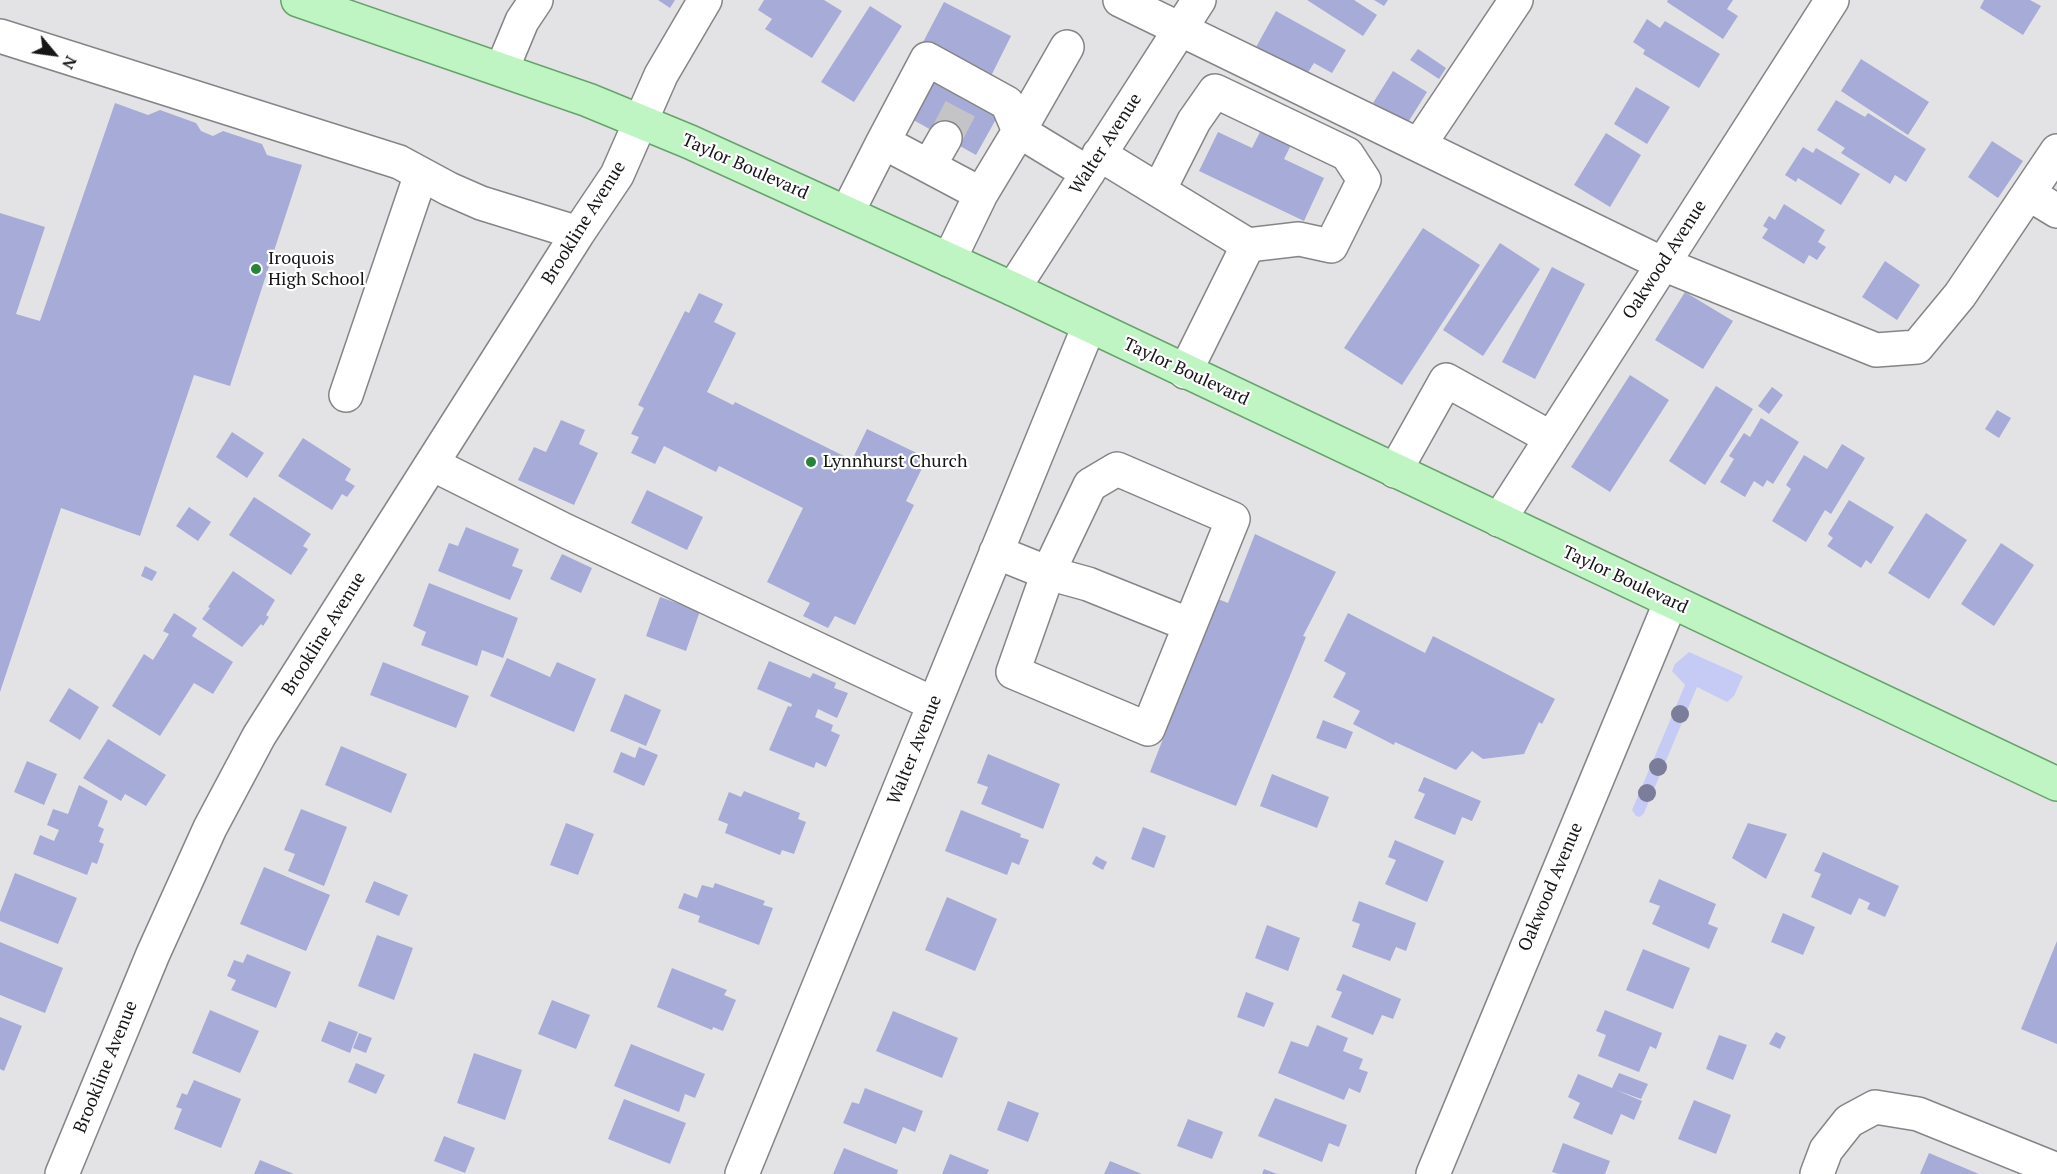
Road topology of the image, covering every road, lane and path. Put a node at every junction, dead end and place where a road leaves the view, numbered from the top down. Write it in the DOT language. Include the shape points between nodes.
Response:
graph roads {
  1 [pos="298,0"];
  2 [pos="536,0"];
  3 [pos="705,0"];
  4 [pos="1120,0"];
  5 [pos="1199,0"];
  6 [pos="1516,0"];
  7 [pos="1832,0"];
  8 [pos="1181,29"];
  9 [pos="0,36"];
  10 [pos="1067,47"];
  11 [pos="502,69"];
  12 [pos="640,122"];
  13 [pos="1019,131"];
  14 [pos="945,138"];
  15 [pos="883,142"];
  16 [pos="1419,145"];
  17 [pos="2057,151"];
  18 [pos="1094,164"];
  19 [pos="929,166"];
  20 [pos="421,174"];
  21 [pos="1159,190"];
  22 [pos="981,194"];
  23 [pos="2029,194"];
  24 [pos="2057,212"];
  25 [pos="847,213"];
  26 [pos="578,233"];
  27 [pos="1248,245"];
  28 [pos="949,260"];
  29 [pos="1663,264"];
  30 [pos="1013,289"];
  31 [pos="1089,326"];
  32 [pos="1185,372"];
  33 [pos="346,395"];
  34 [pos="1551,438"];
  35 [pos="432,464"];
  36 [pos="1395,471"];
  37 [pos="1499,520"];
  38 [pos="996,552"];
  39 [pos="1048,573"];
  40 [pos="1671,601"];
  41 [pos="1190,624"];
  42 [pos="934,704"];
  43 [pos="2057,784"];
  44 [pos="2057,1170"];
  45 [pos="62,1174"];
  46 [pos="742,1174"];
  47 [pos="1433,1174"];
  48 [pos="1816,1174"];
  1 -- 11 [label="main road, Taylor Boulevard"];
  2 -- 11 [label="street" via="522,21"];
  3 -- 12 [label="street, Brookline Avenue" via="661,75"];
  4 -- 8 [label="street"];
  5 -- 8 [label="street, Walter Avenue"];
  6 -- 16 [label="street"];
  7 -- 29 [label="street, Oakwood Avenue"];
  8 -- 16 [label="street"];
  8 -- 18 [label="street, Walter Avenue"];
  9 -- 20 [label="street" via="399,162"];
  10 -- 13 [label="street"];
  11 -- 12 [label="main road, Taylor Boulevard"];
  12 -- 25 [label="main road, Taylor Boulevard"];
  12 -- 26 [label="street, Brookline Avenue" via="617,175"];
  13 -- 15 [label="street" via="1007,103 971,89 927,59"];
  13 -- 18 [label="street"];
  13 -- 22 [label="street"];
  14 -- 19 [label="street"];
  15 -- 19 [label="street"];
  15 -- 25 [label="street"];
  16 -- 29 [label="street"];
  17 -- 23 [label="street"];
  18 -- 21 [label="street"];
  18 -- 30 [label="street, Walter Avenue"];
  19 -- 22 [label="street"];
  20 -- 26 [label="street" via="481,202"];
  20 -- 33 [label="street"];
  21 -- 27 [label="street"];
  21 -- 27 [label="street" via="1194,121 1215,91 1347,154 1364,180 1331,246 1299,239"];
  22 -- 28 [label="street"];
  23 -- 24 [label="street"];
  23 -- 29 [label="street" via="1960,295 1917,347 1875,350"];
  25 -- 28 [label="main road, Taylor Boulevard"];
  26 -- 35 [label="street, Brookline Avenue"];
  27 -- 32 [label="street"];
  28 -- 30 [label="main road, Taylor Boulevard"];
  29 -- 34 [label="street, Oakwood Avenue"];
  30 -- 31 [label="main road, Taylor Boulevard"];
  31 -- 32 [label="main road, Taylor Boulevard"];
  31 -- 38 [label="street, Walter Avenue"];
  32 -- 36 [label="main road, Taylor Boulevard"];
  34 -- 36 [label="street" via="1446,380"];
  34 -- 37 [label="street, Oakwood Avenue"];
  35 -- 42 [label="street"];
  35 -- 45 [label="street, Brookline Avenue" via="259,736 210,828"];
  36 -- 37 [label="main road, Taylor Boulevard"];
  37 -- 40 [label="main road, Taylor Boulevard"];
  38 -- 39 [label="street"];
  38 -- 42 [label="street, Walter Avenue"];
  39 -- 41 [label="street" via="1088,584"];
  39 -- 41 [label="street" via="1013,672 1148,729"];
  39 -- 41 [label="street" via="1090,485 1117,469 1233,519"];
  40 -- 43 [label="main road, Taylor Boulevard"];
  40 -- 47 [label="street, Oakwood Avenue"];
  42 -- 46 [label="street, Walter Avenue"];
  44 -- 48 [label="street" via="1918,1114 1875,1107 1849,1121 1826,1150"];
}
